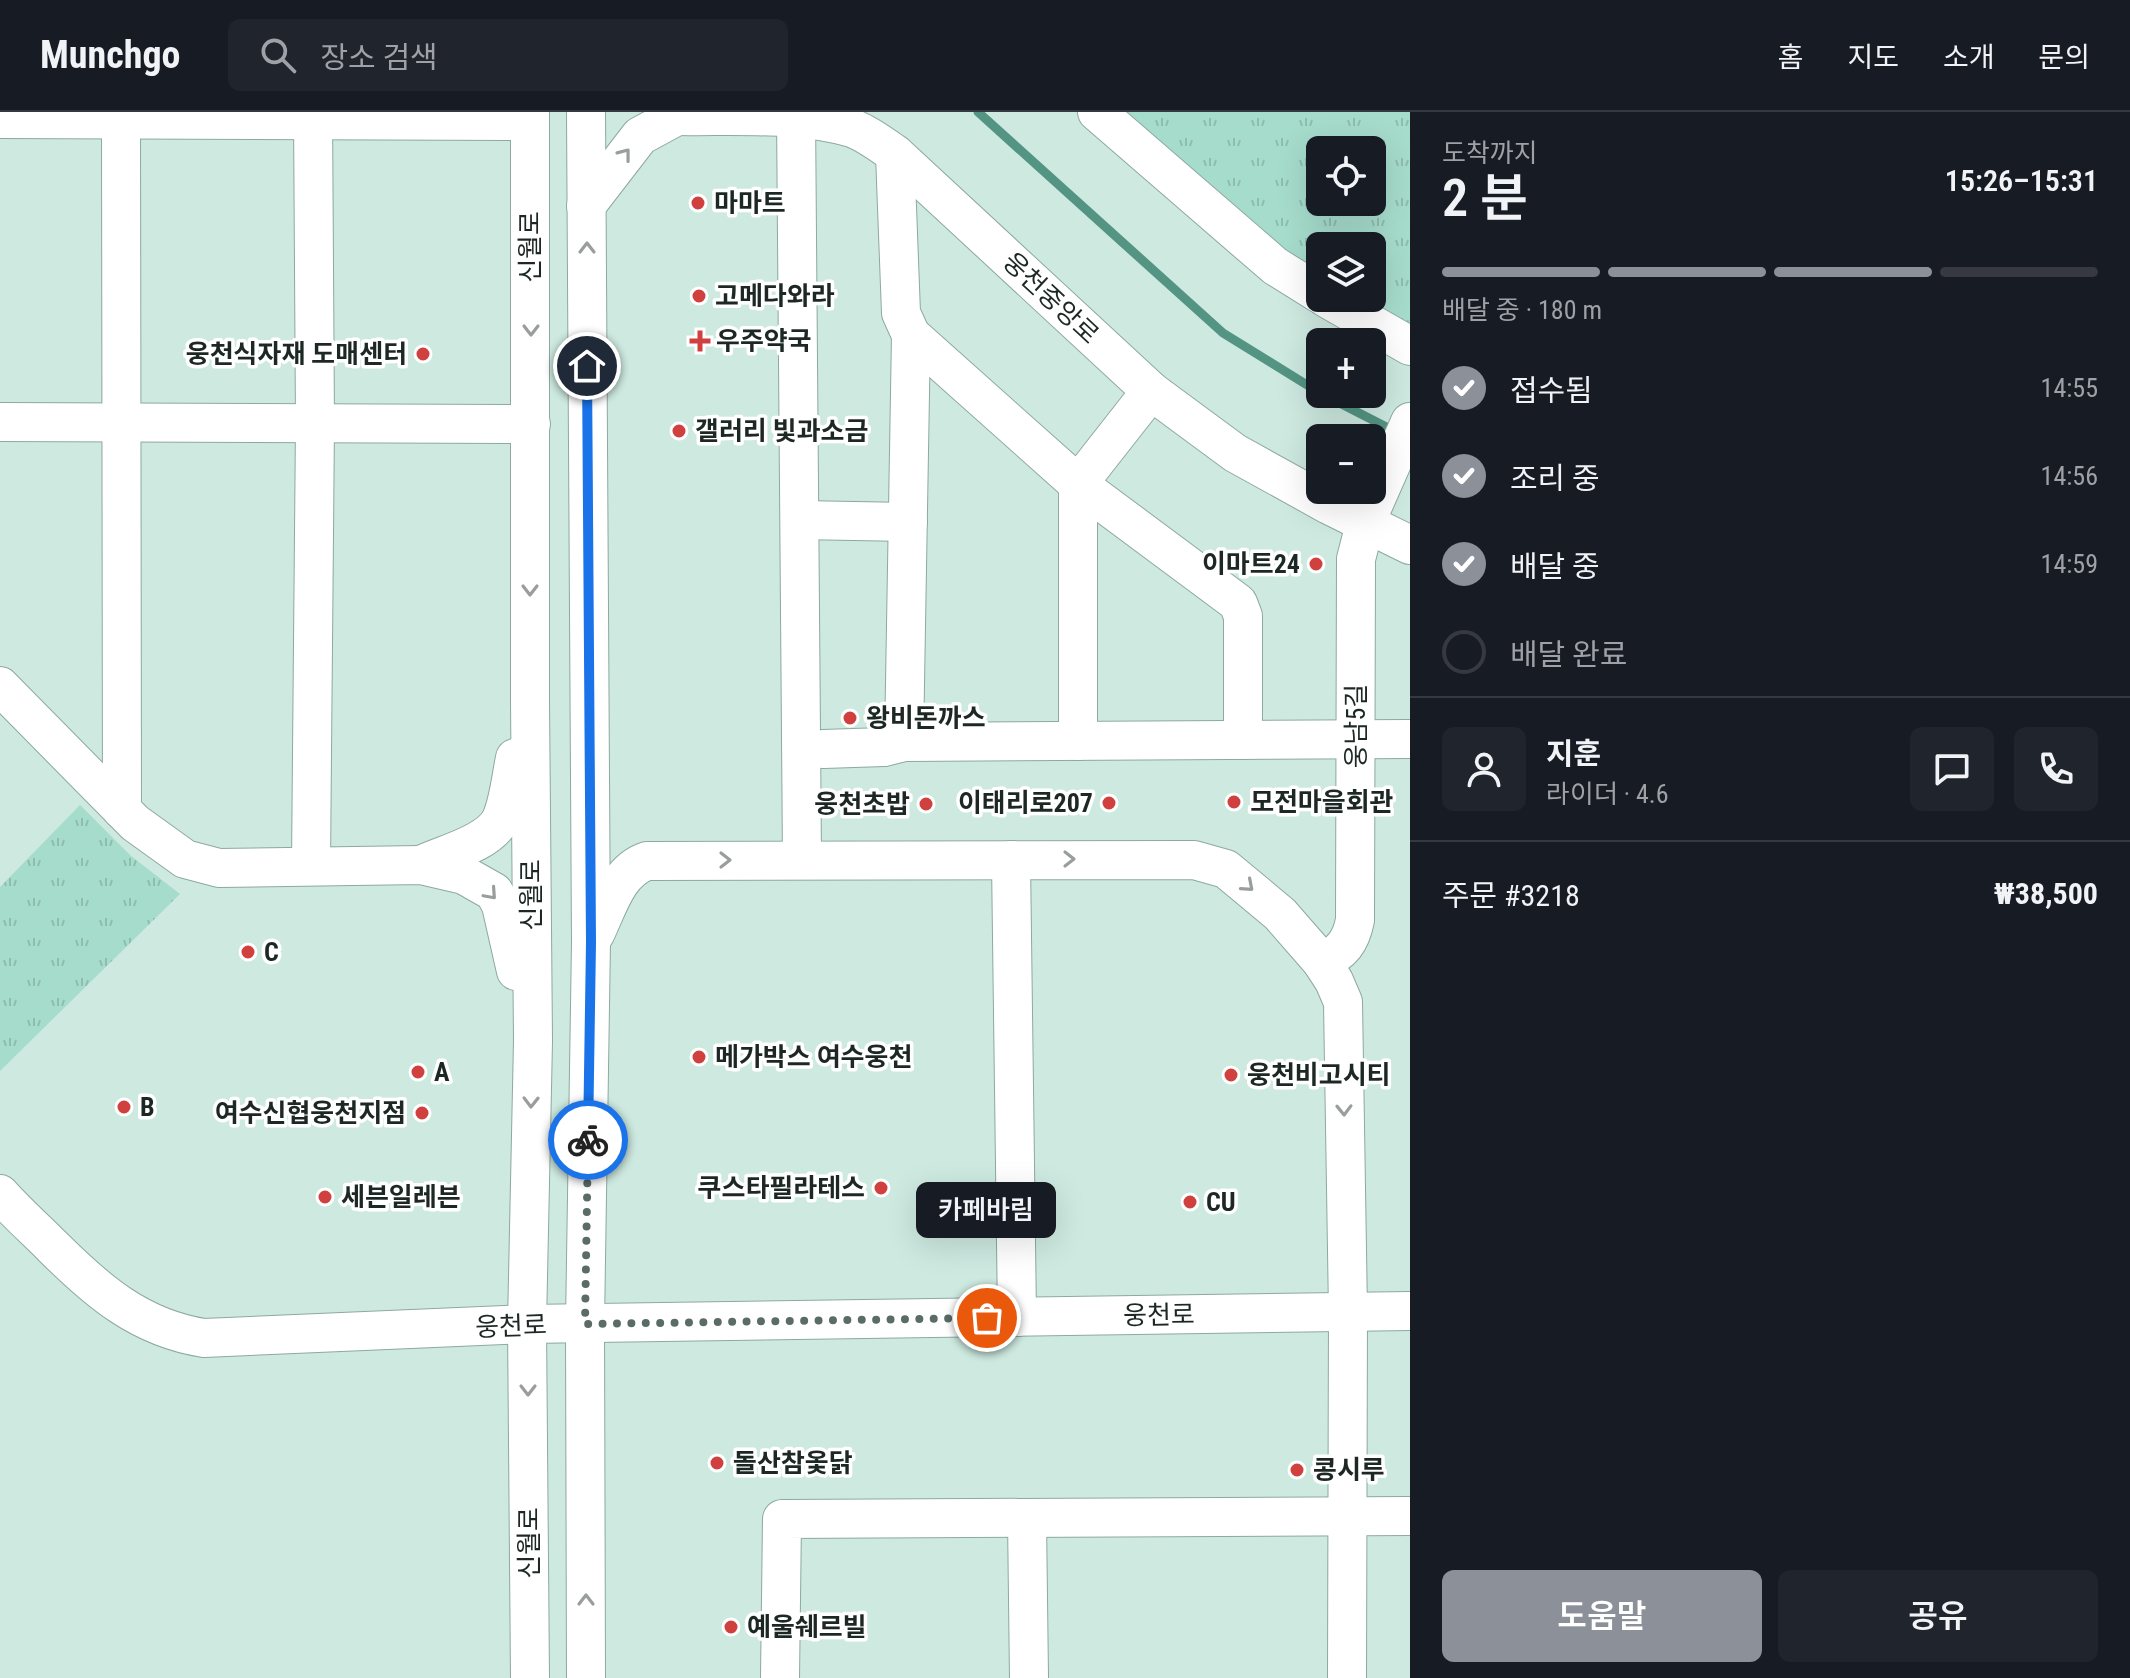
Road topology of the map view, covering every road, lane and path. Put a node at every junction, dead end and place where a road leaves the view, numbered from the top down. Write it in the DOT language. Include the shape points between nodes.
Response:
graph roads {
  1 [pos="586,112"];
  2 [pos="1097,112"];
  3 [pos="671,114"];
  4 [pos="797,114"];
  5 [pos="313,116"];
  6 [pos="530,116"];
  7 [pos="0,119"];
  8 [pos="121,119"];
  9 [pos="895,154"];
  10 [pos="586,206"];
  11 [pos="1306,285"];
  12 [pos="1350,312"];
  13 [pos="911,335"];
  14 [pos="1410,346"];
  15 [pos="1151,391"];
  16 [pos="0,422"];
  17 [pos="121,422"];
  18 [pos="1410,422"];
  19 [pos="315,423"];
  20 [pos="531,424"];
  21 [pos="1078,484"];
  22 [pos="800,520"];
  23 [pos="908,522"];
  24 [pos="1365,524"];
  25 [pos="1410,545"];
  26 [pos="0,686"];
  27 [pos="530,701"];
  28 [pos="1356,739"];
  29 [pos="1410,739"];
  30 [pos="1243,740"];
  31 [pos="1078,741"];
  32 [pos="904,742"];
  33 [pos="823,749"];
  34 [pos="122,810"];
  35 [pos="802,860"];
  36 [pos="1011,860"];
  37 [pos="311,865"];
  38 [pos="421,865"];
  39 [pos="591,942"];
  40 [pos="1321,961"];
  41 [pos="533,1041"];
  42 [pos="2,1201"];
  43 [pos="1410,1311"];
  44 [pos="1348,1312"];
  45 [pos="1017,1317"];
  46 [pos="527,1324"];
  47 [pos="585,1324"];
  48 [pos="1347,1516"];
  49 [pos="1410,1516"];
  50 [pos="1027,1518"];
  51 [pos="530,1678"];
  52 [pos="586,1678"];
  53 [pos="780,1678"];
  54 [pos="1029,1678"];
  55 [pos="1347,1678"];
  1 -- 10 [label="street"];
  2 -- 11 [label="street" via="1275,266"];
  3 -- 4 [label="street, 웅천중앙로"];
  10 -- 3 [label="street, one-way" via="640,136"];
  4 -- 9 [label="street, 웅천중앙로" via="852,128"];
  4 -- 22 [label="street"];
  5 -- 6 [label="street"];
  5 -- 8 [label="street"];
  5 -- 19 [label="street"];
  6 -- 20 [label="street, 신월로, one-way"];
  7 -- 8 [label="street"];
  8 -- 17 [label="street"];
  9 -- 13 [label="street" via="901,313"];
  9 -- 15 [label="street, 웅천중앙로"];
  39 -- 10 [label="street, one-way"];
  12 -- 14 [label="street"];
  13 -- 21 [label="street"];
  13 -- 23 [label="street"];
  15 -- 21 [label="street"];
  15 -- 24 [label="street, 웅천중앙로" via="1235,453"];
  16 -- 17 [label="street"];
  17 -- 19 [label="street"];
  17 -- 34 [label="street"];
  18 -- 24 [label="street, 웅남5길"];
  19 -- 20 [label="street"];
  19 -- 37 [label="street"];
  20 -- 27 [label="street, 신월로, one-way"];
  21 -- 30 [label="street" via="1240,606"];
  21 -- 31 [label="street"];
  22 -- 23 [label="street"];
  22 -- 35 [label="street"];
  23 -- 32 [label="street"];
  24 -- 25 [label="street, 웅천중앙로"];
  24 -- 28 [label="street, 웅남5길" via="1355,566"];
  26 -- 34 [label="street"];
  27 -- 38 [label="street" via="503,817 478,841"];
  27 -- 41 [label="street, 신월로"];
  28 -- 29 [label="street"];
  28 -- 30 [label="street"];
  28 -- 40 [label="street, 웅남5길" via="1355,920 1346,945"];
  30 -- 31 [label="street"];
  31 -- 32 [label="street"];
  32 -- 33 [label="street"];
  34 -- 37 [label="street" via="148,835 196,864"];
  35 -- 36 [label="street"];
  39 -- 35 [label="street, one-way" via="622,879 638,864"];
  36 -- 40 [label="street, one-way" via="1212,863 1240,878"];
  36 -- 45 [label="street"];
  37 -- 38 [label="street"];
  38 -- 41 [label="street, one-way" via="464,875 494,892"];
  39 -- 47 [label="street"];
  40 -- 44 [label="street, one-way" via="1343,1002"];
  41 -- 46 [label="street, 신월로, one-way"];
  42 -- 46 [label="street, 웅천로" via="106,1296 142,1320 183,1334 204,1338"];
  43 -- 44 [label="street, 웅천로"];
  44 -- 45 [label="street, 웅천로"];
  44 -- 48 [label="street"];
  45 -- 47 [label="street, 웅천로"];
  46 -- 47 [label="street, 웅천로"];
  46 -- 51 [label="street, 신월로, one-way"];
  52 -- 47 [label="street, one-way"];
  48 -- 49 [label="street"];
  48 -- 50 [label="street"];
  48 -- 55 [label="street"];
  50 -- 53 [label="street" via="782,1519"];
  50 -- 54 [label="street"];
}
